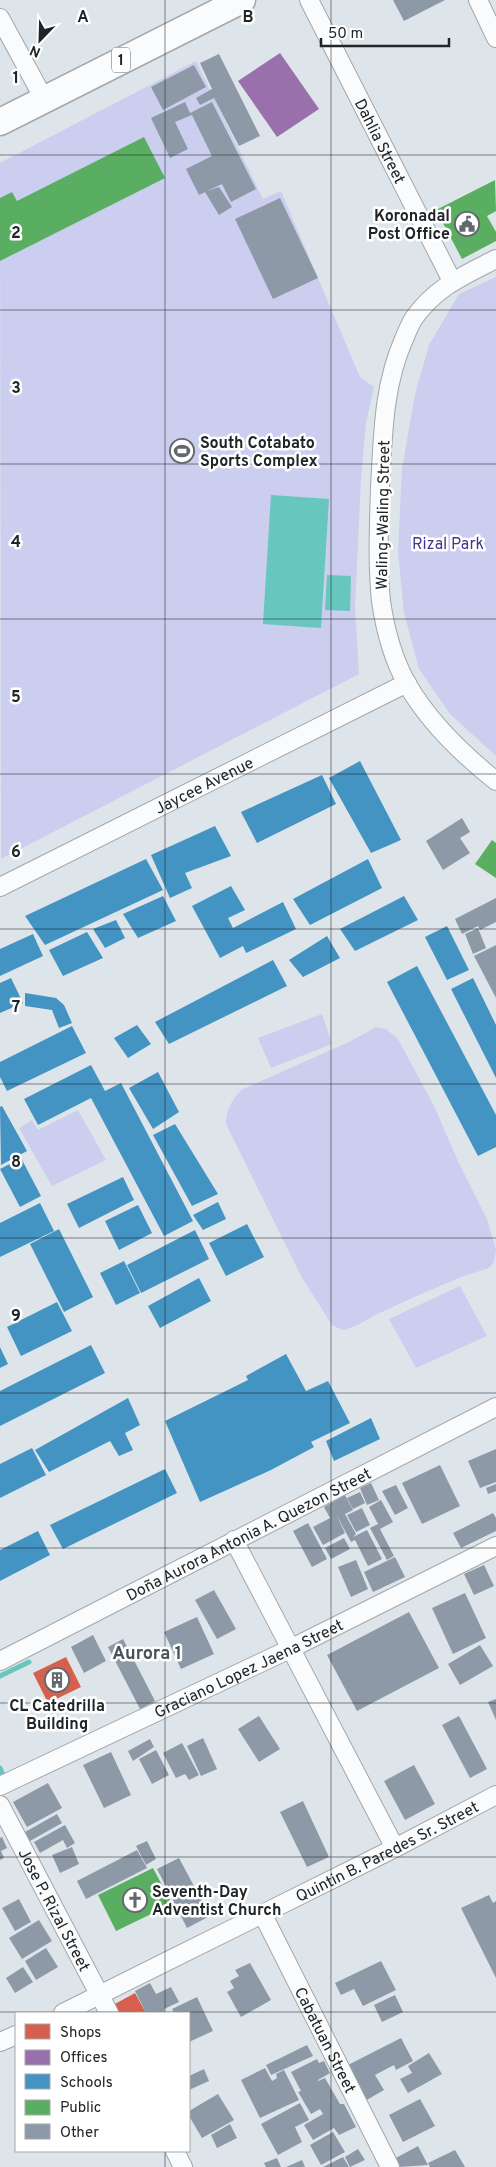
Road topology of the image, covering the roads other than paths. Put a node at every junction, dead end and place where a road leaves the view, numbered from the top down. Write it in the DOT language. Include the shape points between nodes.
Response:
graph roads {
  1 [pos="242,0"];
  2 [pos="308,0"];
  3 [pos="478,0"];
  4 [pos="0,18"];
  5 [pos="496,38"];
  6 [pos="44,99"];
  7 [pos="0,122"];
  8 [pos="496,259"];
  9 [pos="452,281"];
  10 [pos="407,683"];
  11 [pos="496,781"];
  12 [pos="0,887"];
  13 [pos="496,1407"];
  14 [pos="234,1540"];
  15 [pos="496,1546"];
  16 [pos="292,1648"];
  17 [pos="0,1661"];
  18 [pos="0,1786"];
  19 [pos="496,1795"];
  20 [pos="0,1806"];
  21 [pos="395,1848"];
  22 [pos="262,1913"];
  23 [pos="100,1996"];
  24 [pos="65,2012"];
  25 [pos="108,2012"];
  26 [pos="15,2035"];
  27 [pos="0,2042"];
  28 [pos="176,2152"];
  29 [pos="183,2167"];
  30 [pos="390,2167"];
  1 -- 6 [label="highway, 1"];
  2 -- 9 [label="street, Dahlia Street"];
  3 -- 5 [label="street"];
  4 -- 6 [label="street"];
  6 -- 7 [label="highway, 1"];
  8 -- 9 [label="street, Waling-Waling Street"];
  9 -- 10 [label="street, Waling-Waling Street" via="430,298 413,320 398,352 386,394 380,509 381,601 390,646"];
  10 -- 11 [label="street, Waling-Waling Street" via="434,722 472,762"];
  10 -- 12 [label="street, Jaycee Avenue"];
  13 -- 14 [label="street, Doña Aurora Antonia A. Quezon Street"];
  14 -- 16 [label="street"];
  14 -- 17 [label="street, Doña Aurora Antonia A. Quezon Street"];
  15 -- 16 [label="street, Graciano Lopez Jaena Street"];
  16 -- 18 [label="street, Graciano Lopez Jaena Street"];
  16 -- 21 [label="street"];
  19 -- 21 [label="street, Quintin B. Paredes Sr. Street"];
  20 -- 23 [label="street, Jose P. Rizal Street"];
  21 -- 22 [label="street, Quintin B. Paredes Sr. Street"];
  22 -- 23 [label="street, Quintin B. Paredes Sr. Street"];
  22 -- 30 [label="street, Cabatuan Street"];
  23 -- 24 [label="street, Quintin B. Paredes Sr. Street"];
  23 -- 25 [label="street, Jose P. Rizal Street"];
  26 -- 27 [label="street"];
  28 -- 29 [label="street"];
}
